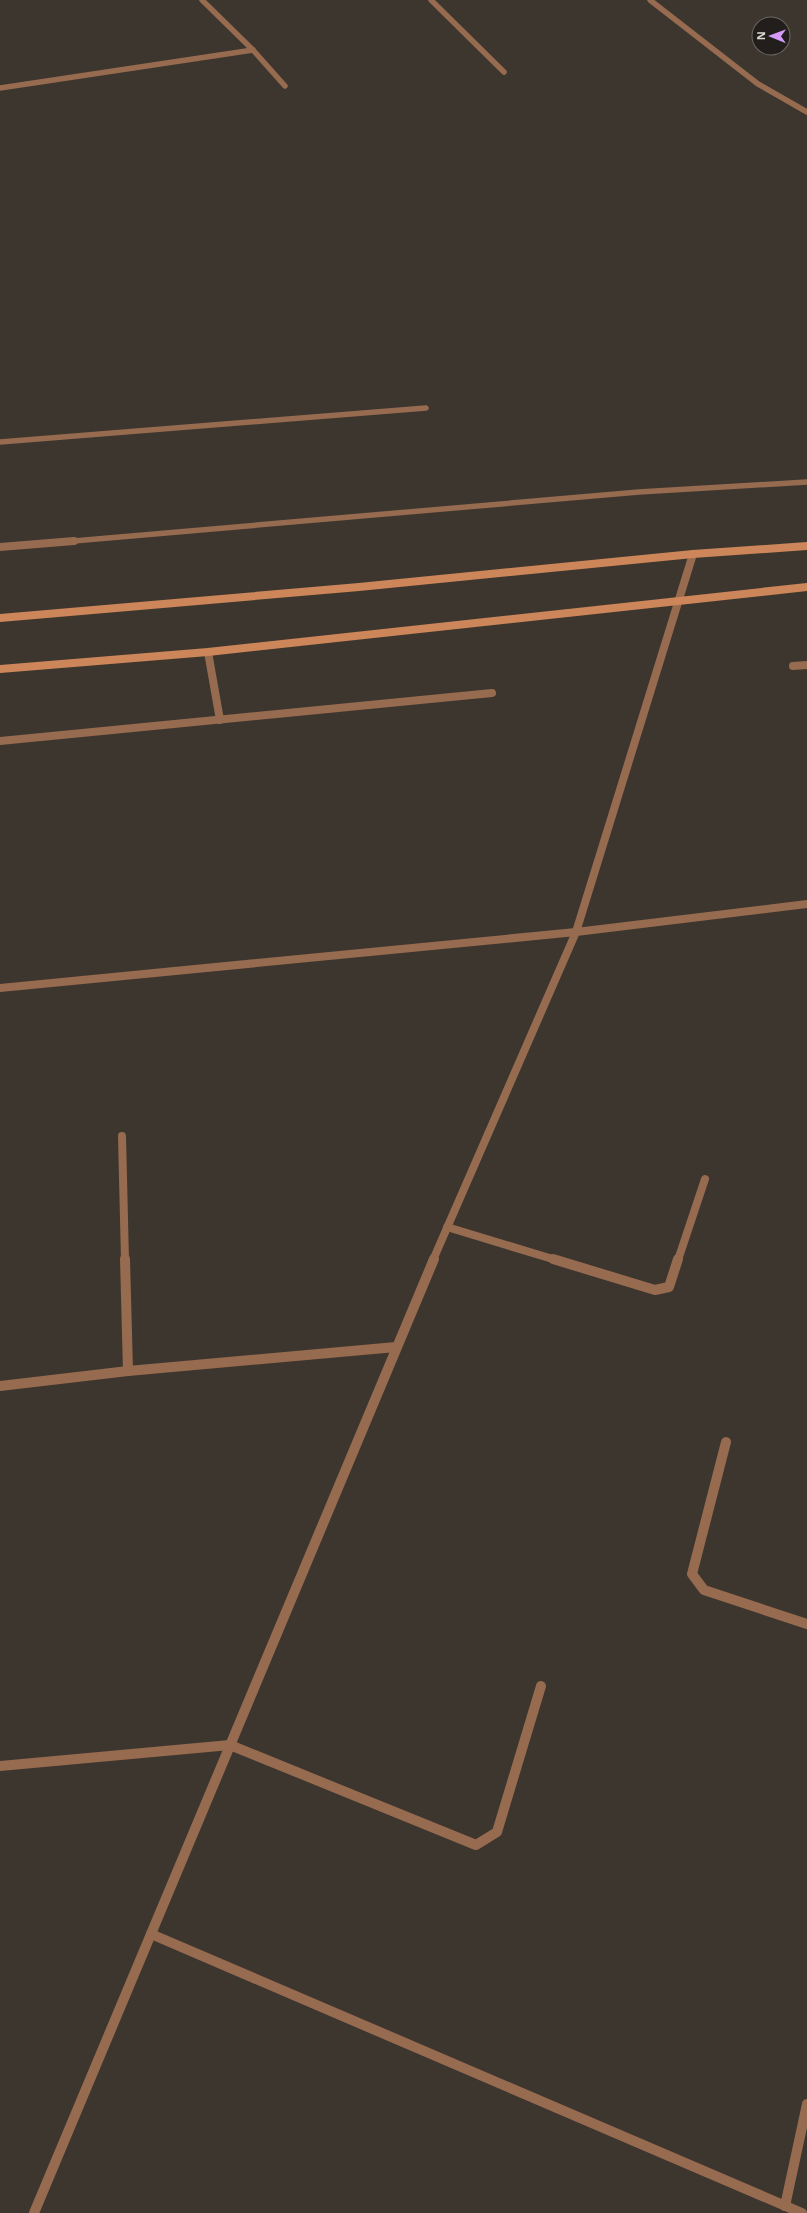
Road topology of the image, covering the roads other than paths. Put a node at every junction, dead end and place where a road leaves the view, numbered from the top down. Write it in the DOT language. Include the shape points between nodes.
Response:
graph roads {
  1 [pos="202,0"];
  2 [pos="431,0"];
  3 [pos="650,0"];
  4 [pos="253,50"];
  5 [pos="504,72"];
  6 [pos="285,86"];
  7 [pos="0,88"];
  8 [pos="807,112"];
  9 [pos="426,408"];
  10 [pos="0,442"];
  11 [pos="807,482"];
  12 [pos="807,546"];
  13 [pos="0,547"];
  14 [pos="693,554"];
  15 [pos="807,587"];
  16 [pos="679,601"];
  17 [pos="0,618"];
  18 [pos="208,652"];
  19 [pos="807,665"];
  20 [pos="793,666"];
  21 [pos="0,669"];
  22 [pos="492,693"];
  23 [pos="220,720"];
  24 [pos="0,741"];
  25 [pos="807,904"];
  26 [pos="576,932"];
  27 [pos="0,988"];
  28 [pos="122,1136"];
  29 [pos="705,1179"];
  30 [pos="447,1227"];
  31 [pos="396,1347"];
  32 [pos="128,1371"];
  33 [pos="0,1386"];
  34 [pos="726,1442"];
  35 [pos="807,1624"];
  36 [pos="541,1686"];
  37 [pos="230,1744"];
  38 [pos="0,1766"];
  39 [pos="151,1934"];
  40 [pos="807,2104"];
  41 [pos="785,2206"];
  42 [pos="34,2213"];
  43 [pos="802,2213"];
  1 -- 4 [label="street"];
  2 -- 5 [label="street"];
  3 -- 8 [label="street" via="758,84"];
  4 -- 6 [label="street"];
  4 -- 7 [label="street"];
  9 -- 10 [label="street"];
  11 -- 13 [label="street" via="632,493"];
  12 -- 14 [label="street"];
  14 -- 16 [label="street"];
  14 -- 17 [label="street" via="359,587"];
  15 -- 16 [label="street"];
  16 -- 18 [label="street"];
  16 -- 26 [label="street"];
  18 -- 21 [label="street"];
  18 -- 23 [label="street"];
  19 -- 20 [label="street"];
  22 -- 23 [label="street"];
  23 -- 24 [label="street"];
  25 -- 26 [label="street"];
  26 -- 27 [label="street"];
  26 -- 30 [label="street"];
  28 -- 32 [label="street"];
  29 -- 30 [label="street" via="669,1287 655,1290"];
  30 -- 31 [label="street"];
  31 -- 32 [label="street"];
  31 -- 37 [label="street"];
  32 -- 33 [label="street"];
  34 -- 35 [label="street" via="692,1574 704,1590"];
  36 -- 37 [label="street" via="497,1832 476,1845"];
  37 -- 38 [label="street"];
  37 -- 39 [label="street"];
  39 -- 41 [label="street"];
  39 -- 42 [label="street"];
  40 -- 41 [label="street"];
  41 -- 43 [label="street"];
}
